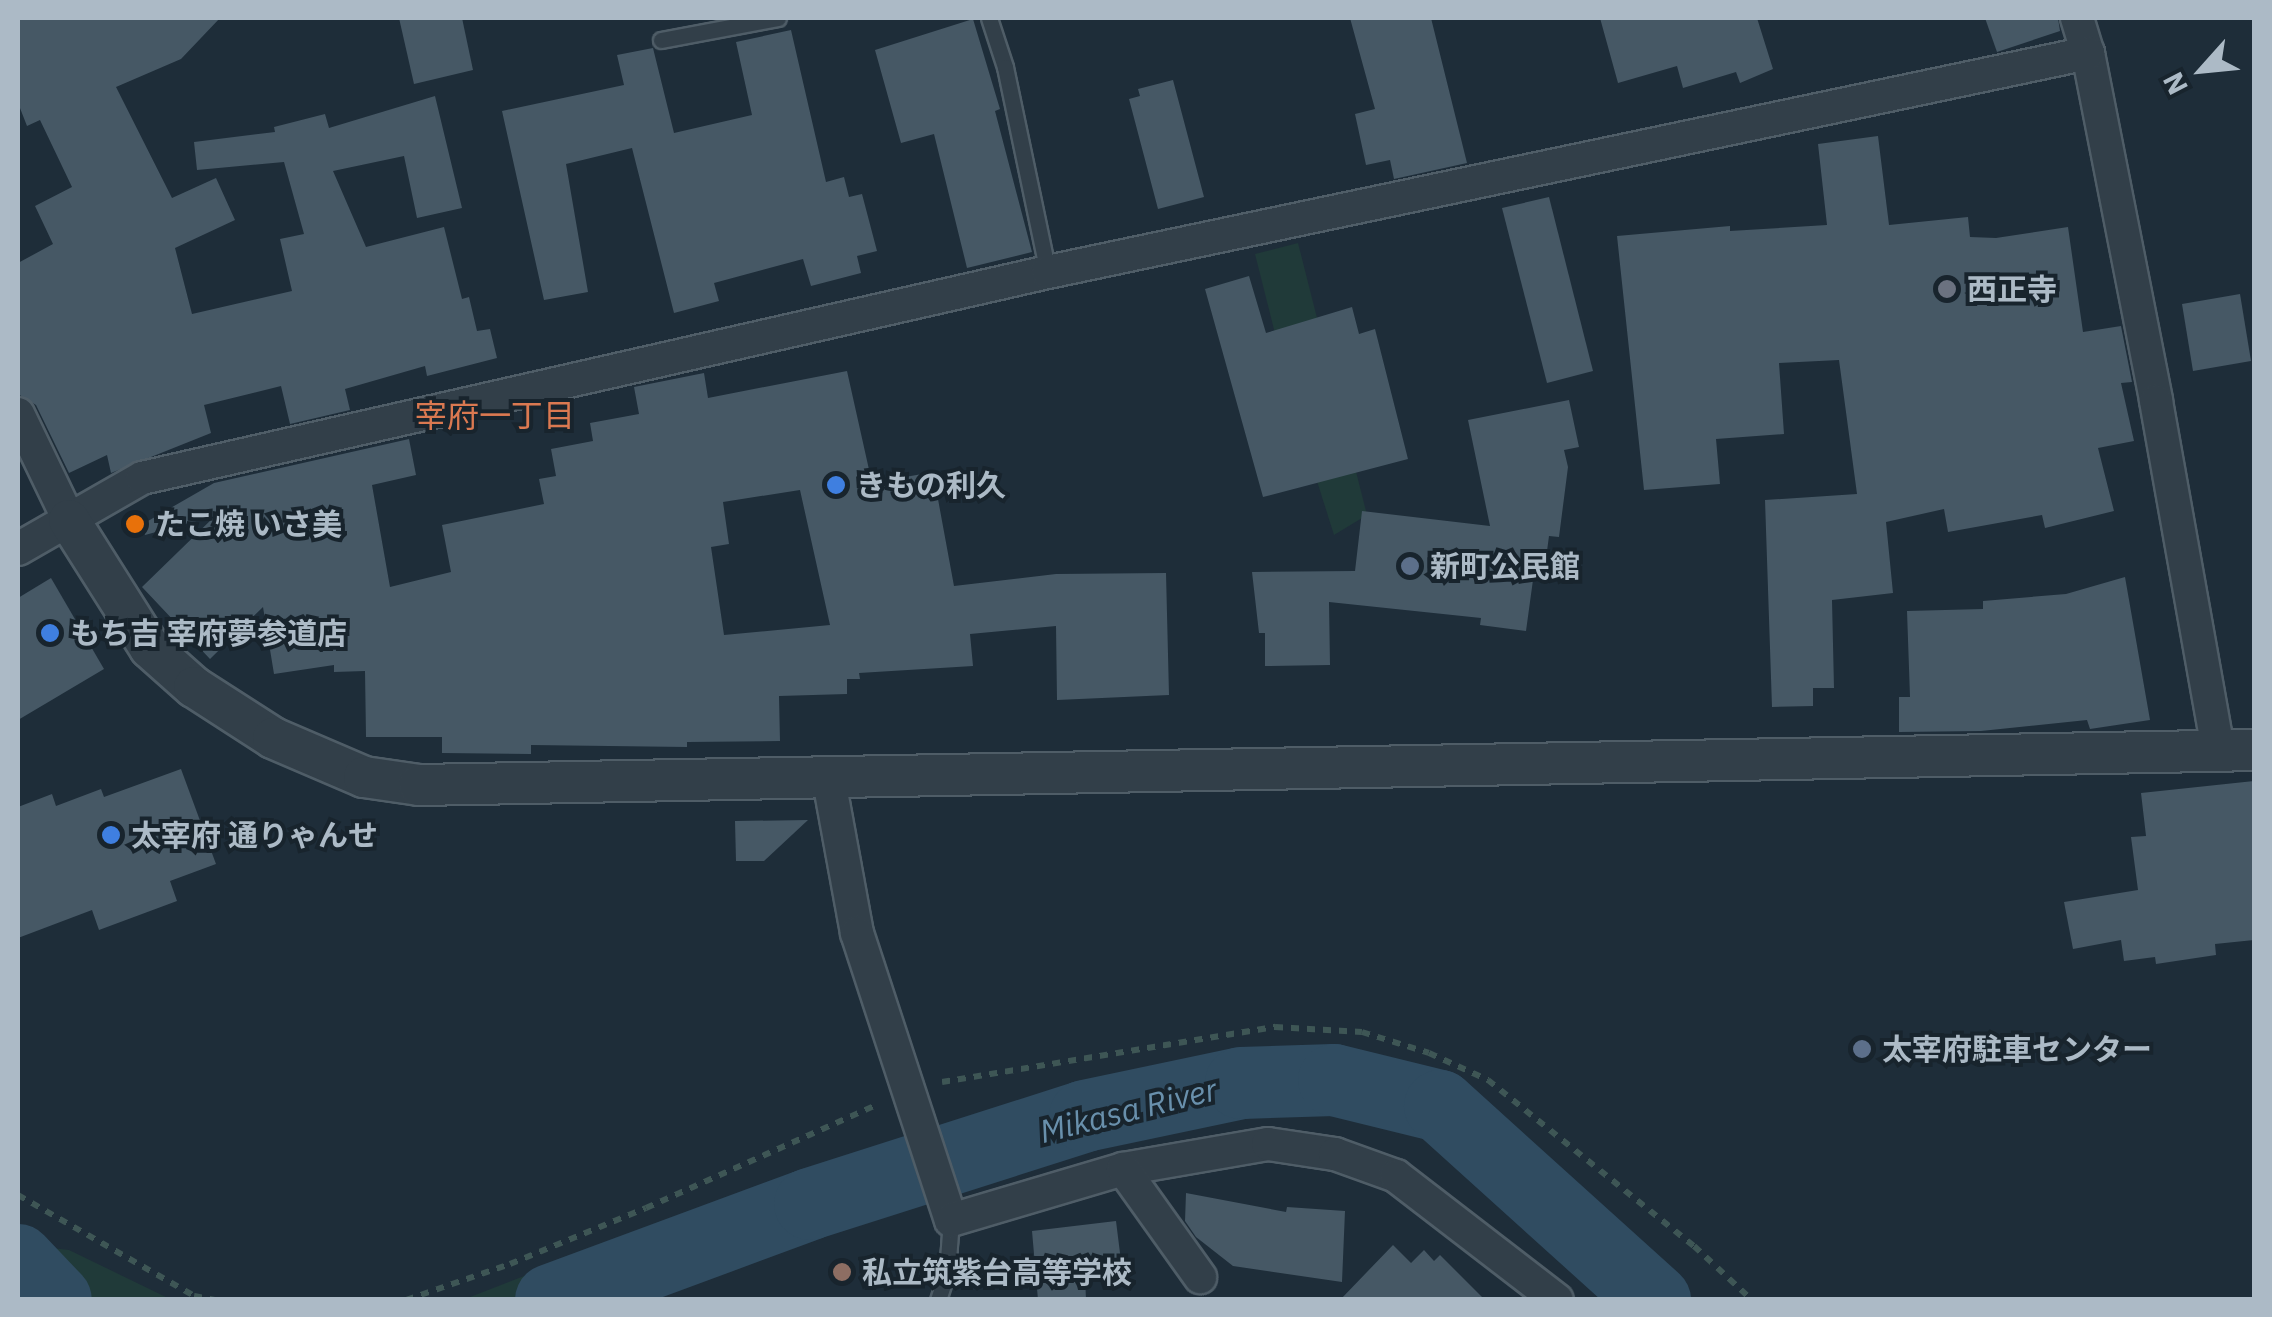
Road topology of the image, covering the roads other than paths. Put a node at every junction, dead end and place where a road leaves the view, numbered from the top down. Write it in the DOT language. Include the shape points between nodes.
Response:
graph roads {
  1 [pos="778,18"];
  2 [pos="989,18"];
  3 [pos="2077,18"];
  4 [pos="661,40"];
  5 [pos="2088,53"];
  6 [pos="1048,272"];
  7 [pos="18,414"];
  8 [pos="69,520"];
  9 [pos="18,548"];
  10 [pos="2236,750"];
  11 [pos="828,775"];
  12 [pos="1123,1170"];
  13 [pos="948,1210"];
  14 [pos="1200,1277"];
  15 [pos="938,1300"];
  16 [pos="1557,1300"];
  1 -- 4 [label="lane"];
  2 -- 6 [label="lane"];
  3 -- 5 [label="street"];
  5 -- 6 [label="street"];
  5 -- 10 [label="street"];
  6 -- 8 [label="street" via="142,478"];
  7 -- 8 [label="street"];
  8 -- 9 [label="street"];
  8 -- 11 [label="street" via="150,648 194,687 273,738 364,777 419,784"];
  10 -- 11 [label="street"];
  11 -- 13 [label="street" via="858,933"];
  12 -- 13 [label="street"];
  12 -- 14 [label="street"];
  12 -- 16 [label="street" via="1268,1144 1335,1154 1396,1176"];
  13 -- 15 [label="lane" via="947,1274"];
}
